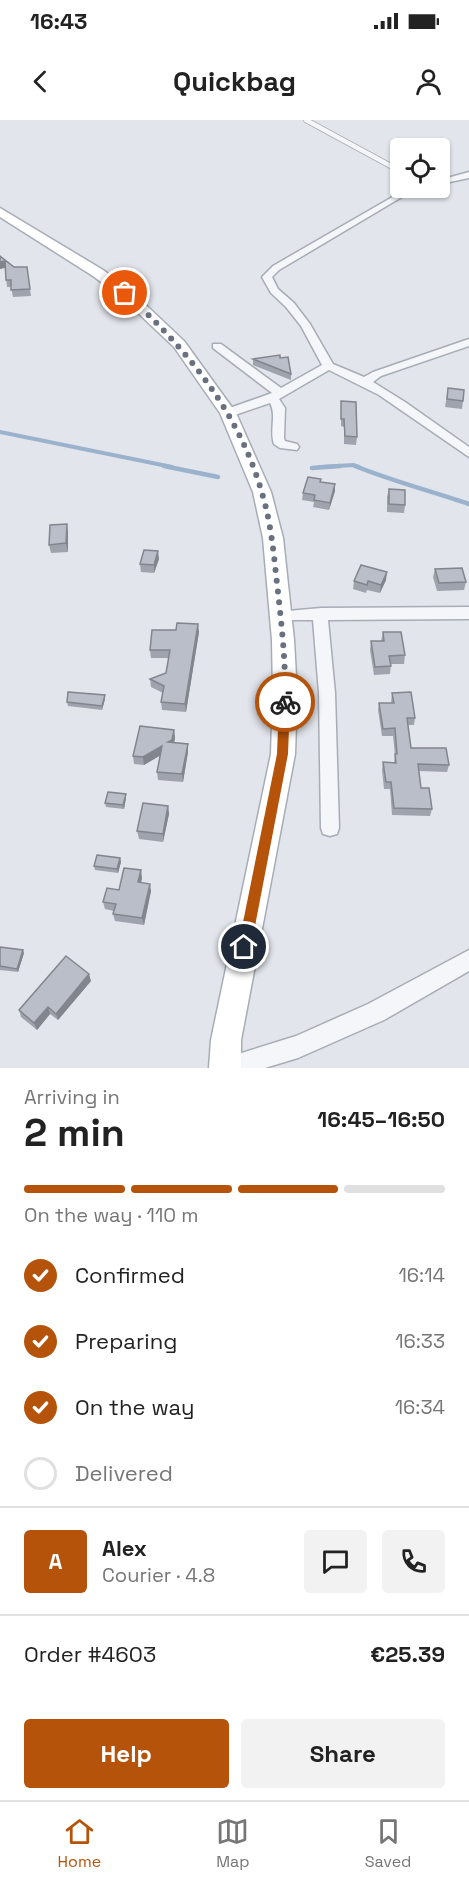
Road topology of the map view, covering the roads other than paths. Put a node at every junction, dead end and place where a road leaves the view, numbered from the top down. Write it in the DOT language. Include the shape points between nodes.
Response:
graph roads {
  1 [pos="306,120"];
  2 [pos="390,166"];
  3 [pos="469,175"];
  4 [pos="450,180"];
  5 [pos="396,198"];
  6 [pos="0,212"];
  7 [pos="469,342"];
  8 [pos="217,346"];
  9 [pos="328,366"];
  10 [pos="363,382"];
  11 [pos="276,396"];
  12 [pos="228,413"];
  13 [pos="293,447"];
  14 [pos="469,453"];
  15 [pos="469,613"];
  16 [pos="321,614"];
  17 [pos="281,616"];
  18 [pos="330,828"];
  19 [pos="469,960"];
  20 [pos="226,1068"];
  1 -- 2 [label="lane"];
  3 -- 4 [label="street"];
  5 -- 9 [label="street" via="267,277 273,292 300,317"];
  6 -- 12 [label="main road" via="83,262 125,293 178,344"];
  7 -- 10 [label="street"];
  8 -- 11 [label="street"];
  9 -- 10 [label="street"];
  9 -- 11 [label="street"];
  10 -- 14 [label="street"];
  11 -- 12 [label="street"];
  11 -- 13 [label="street" via="280,410 278,439 280,444"];
  12 -- 17 [label="main road" via="262,492 273,538"];
  15 -- 16 [label="street"];
  16 -- 17 [label="street"];
  16 -- 18 [label="street"];
  17 -- 20 [label="main road" via="283,754 226,1040"];
  19 -- 20 [label="street" via="376,1012 298,1047"];
}
